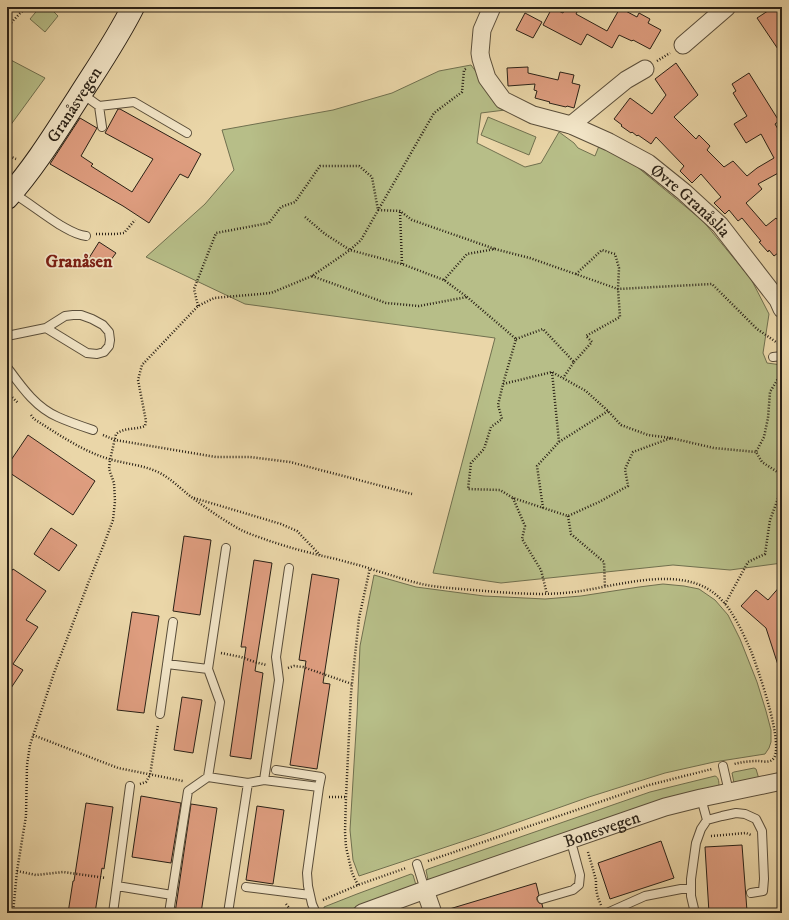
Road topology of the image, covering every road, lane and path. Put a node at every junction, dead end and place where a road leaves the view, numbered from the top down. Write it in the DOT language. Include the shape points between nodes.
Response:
graph roads {
  1 [pos="26,7"];
  2 [pos="133,7"];
  3 [pos="492,7"];
  4 [pos="727,7"];
  5 [pos="7,27"];
  6 [pos="683,45"];
  7 [pos="481,59"];
  8 [pos="645,69"];
  9 [pos="81,93"];
  10 [pos="99,106"];
  11 [pos="571,125"];
  12 [pos="102,127"];
  13 [pos="187,133"];
  14 [pos="10,195"];
  15 [pos="378,210"];
  16 [pos="400,211"];
  17 [pos="305,217"];
  18 [pos="135,220"];
  19 [pos="90,235"];
  20 [pos="495,249"];
  21 [pos="350,250"];
  22 [pos="402,264"];
  23 [pos="576,274"];
  24 [pos="312,276"];
  25 [pos="444,280"];
  26 [pos="618,289"];
  27 [pos="467,296"];
  28 [pos="198,306"];
  29 [pos="782,309"];
  30 [pos="46,328"];
  31 [pos="7,336"];
  32 [pos="516,339"];
  33 [pos="782,346"];
  34 [pos="773,356"];
  35 [pos="782,356"];
  36 [pos="574,362"];
  37 [pos="7,367"];
  38 [pos="552,372"];
  39 [pos="782,372"];
  40 [pos="563,378"];
  41 [pos="503,384"];
  42 [pos="7,390"];
  43 [pos="20,405"];
  44 [pos="608,411"];
  45 [pos="30,414"];
  46 [pos="93,430"];
  47 [pos="671,438"];
  48 [pos="115,440"];
  49 [pos="559,442"];
  50 [pos="756,452"];
  51 [pos="110,460"];
  52 [pos="782,475"];
  53 [pos="782,488"];
  54 [pos="412,494"];
  55 [pos="192,497"];
  56 [pos="513,498"];
  57 [pos="543,508"];
  58 [pos="568,516"];
  59 [pos="226,548"];
  60 [pos="321,556"];
  61 [pos="289,568"];
  62 [pos="370,568"];
  63 [pos="605,587"];
  64 [pos="547,594"];
  65 [pos="725,604"];
  66 [pos="173,622"];
  67 [pos="210,651"];
  68 [pos="167,664"];
  69 [pos="277,668"];
  70 [pos="208,669"];
  71 [pos="352,684"];
  72 [pos="160,714"];
  73 [pos="723,766"];
  74 [pos="276,770"];
  75 [pos="150,775"];
  76 [pos="208,777"];
  77 [pos="264,780"];
  78 [pos="782,781"];
  79 [pos="248,783"];
  80 [pos="130,786"];
  81 [pos="319,787"];
  82 [pos="729,792"];
  83 [pos="701,798"];
  84 [pos="707,820"];
  85 [pos="753,840"];
  86 [pos="696,843"];
  87 [pos="573,849"];
  88 [pos="588,852"];
  89 [pos="417,864"];
  90 [pos="17,871"];
  91 [pos="118,883"];
  92 [pos="358,885"];
  93 [pos="246,887"];
  94 [pos="691,889"];
  95 [pos="425,890"];
  96 [pos="751,892"];
  97 [pos="172,895"];
  98 [pos="310,895"];
  99 [pos="542,899"];
  100 [pos="312,904"];
  101 [pos="608,911"];
  102 [pos="13,913"];
  103 [pos="113,913"];
  104 [pos="169,913"];
  105 [pos="228,913"];
  106 [pos="294,913"];
  107 [pos="316,913"];
  108 [pos="362,913"];
  109 [pos="432,913"];
  110 [pos="695,913"];
  1 -- 5 [label="path"];
  2 -- 9 [label="street, Granåsvegen"];
  3 -- 7 [label="street, Øvre Granåslia" via="482,30"];
  4 -- 6 [label="street"];
  6 -- 8 [label="path"];
  7 -- 11 [label="street, Øvre Granåslia" via="487,78 502,100 533,115"];
  7 -- 15 [label="path" via="464,70 462,92 434,113"];
  8 -- 11 [label="street" via="626,80"];
  9 -- 10 [label="lane"];
  9 -- 14 [label="street, Granåsvegen" via="33,166"];
  10 -- 12 [label="lane"];
  10 -- 13 [label="lane" via="134,102"];
  11 -- 29 [label="street, Øvre Granåslia" via="648,163 684,192 720,226 778,300"];
  14 -- 19 [label="lane" via="74,233"];
  15 -- 16 [label="path"];
  15 -- 21 [label="path" via="361,240"];
  15 -- 28 [label="path" via="372,177 359,166 320,166 295,202 281,207 269,223 216,233 194,288"];
  16 -- 20 [label="path" via="412,220"];
  16 -- 22 [label="path"];
  17 -- 21 [label="path"];
  18 -- 19 [label="path" via="124,233"];
  20 -- 23 [label="path"];
  20 -- 25 [label="path" via="467,254"];
  21 -- 22 [label="path"];
  21 -- 24 [label="path"];
  22 -- 25 [label="path"];
  23 -- 26 [label="path"];
  23 -- 26 [label="path" via="602,250 615,254"];
  24 -- 27 [label="path" via="386,303 419,306"];
  24 -- 28 [label="path" via="271,293 214,298"];
  25 -- 27 [label="path"];
  26 -- 33 [label="path" via="712,284 757,329"];
  26 -- 36 [label="path" via="620,317 586,336 592,342"];
  27 -- 32 [label="path"];
  28 -- 48 [label="path" via="142,365 138,380 145,426 119,431"];
  30 -- 30 [label="lane" via="65,316 81,315 103,325 109,332 109,346 98,354 87,353"];
  30 -- 31 [label="lane"];
  32 -- 36 [label="path" via="543,329"];
  32 -- 41 [label="path"];
  34 -- 35 [label="lane"];
  36 -- 40 [label="path"];
  37 -- 46 [label="lane" via="28,396 38,405 56,417"];
  38 -- 40 [label="path"];
  38 -- 41 [label="path"];
  38 -- 49 [label="path"];
  39 -- 50 [label="path" via="770,392 764,437"];
  40 -- 44 [label="path" via="586,391"];
  41 -- 56 [label="path" via="498,405 502,419 491,427 484,449 471,463 468,489 500,490"];
  42 -- 43 [label="path"];
  44 -- 47 [label="path" via="621,425 648,435"];
  44 -- 49 [label="path"];
  45 -- 51 [label="path" via="62,436"];
  46 -- 48 [label="path"];
  47 -- 50 [label="path" via="714,448"];
  47 -- 58 [label="path" via="633,452 625,469 628,486"];
  48 -- 51 [label="path"];
  48 -- 54 [label="path" via="216,457 250,457 290,462"];
  49 -- 57 [label="path" via="537,466"];
  50 -- 52 [label="path" via="762,462"];
  51 -- 55 [label="path" via="138,465 159,473"];
  51 -- 90 [label="path" via="109,470 115,495 112,520 31,740 27,765 26,816"];
  53 -- 65 [label="path" via="770,520 765,554 748,562"];
  55 -- 60 [label="path" via="243,531 292,549"];
  55 -- 60 [label="path" via="297,531"];
  56 -- 57 [label="path"];
  56 -- 64 [label="path" via="525,526 522,539 541,570"];
  57 -- 58 [label="path"];
  58 -- 63 [label="path" via="571,534 604,562"];
  59 -- 67 [label="lane"];
  60 -- 62 [label="path"];
  61 -- 69 [label="lane" via="276,657"];
  62 -- 64 [label="path" via="432,586"];
  62 -- 71 [label="path" via="359,618"];
  63 -- 64 [label="path"];
  63 -- 65 [label="path" via="649,580 680,580 702,586"];
  65 -- 73 [label="path" via="750,650 772,717 775,756 769,762"];
  66 -- 68 [label="lane"];
  67 -- 69 [label="path"];
  67 -- 70 [label="lane"];
  68 -- 70 [label="lane"];
  68 -- 72 [label="lane"];
  69 -- 71 [label="path" via="303,667"];
  69 -- 77 [label="lane" via="279,680"];
  70 -- 76 [label="lane" via="220,702"];
  71 -- 92 [label="path" via="345,832 348,859"];
  72 -- 75 [label="path"];
  73 -- 82 [label="lane"];
  73 -- 89 [label="path" via="649,785"];
  74 -- 81 [label="lane" via="321,776"];
  76 -- 79 [label="lane"];
  76 -- 97 [label="lane" via="188,791"];
  77 -- 79 [label="lane"];
  77 -- 81 [label="lane"];
  78 -- 82 [label="street, Bonesvegen"];
  79 -- 105 [label="lane"];
  80 -- 91 [label="lane"];
  81 -- 98 [label="lane" via="307,873"];
  82 -- 83 [label="street, Bonesvegen"];
  83 -- 84 [label="lane"];
  83 -- 95 [label="street, Bonesvegen" via="665,807"];
  84 -- 86 [label="lane"];
  84 -- 96 [label="lane" via="736,813 756,819 762,830 764,879 763,891"];
  85 -- 86 [label="path" via="751,835 746,833 707,837"];
  86 -- 94 [label="lane"];
  87 -- 99 [label="lane" via="580,875 579,885 573,890"];
  88 -- 101 [label="path" via="598,898"];
  89 -- 92 [label="path"];
  89 -- 95 [label="lane"];
  90 -- 91 [label="path" via="36,875 63,872"];
  90 -- 102 [label="path"];
  91 -- 97 [label="lane"];
  91 -- 103 [label="lane"];
  92 -- 100 [label="path"];
  93 -- 98 [label="lane"];
  94 -- 101 [label="lane" via="645,896"];
  94 -- 110 [label="lane"];
  95 -- 108 [label="street, Bonesvegen"];
  95 -- 109 [label="street"];
  97 -- 104 [label="lane"];
  98 -- 100 [label="lane"];
  100 -- 106 [label="path"];
  100 -- 107 [label="lane"];
}
